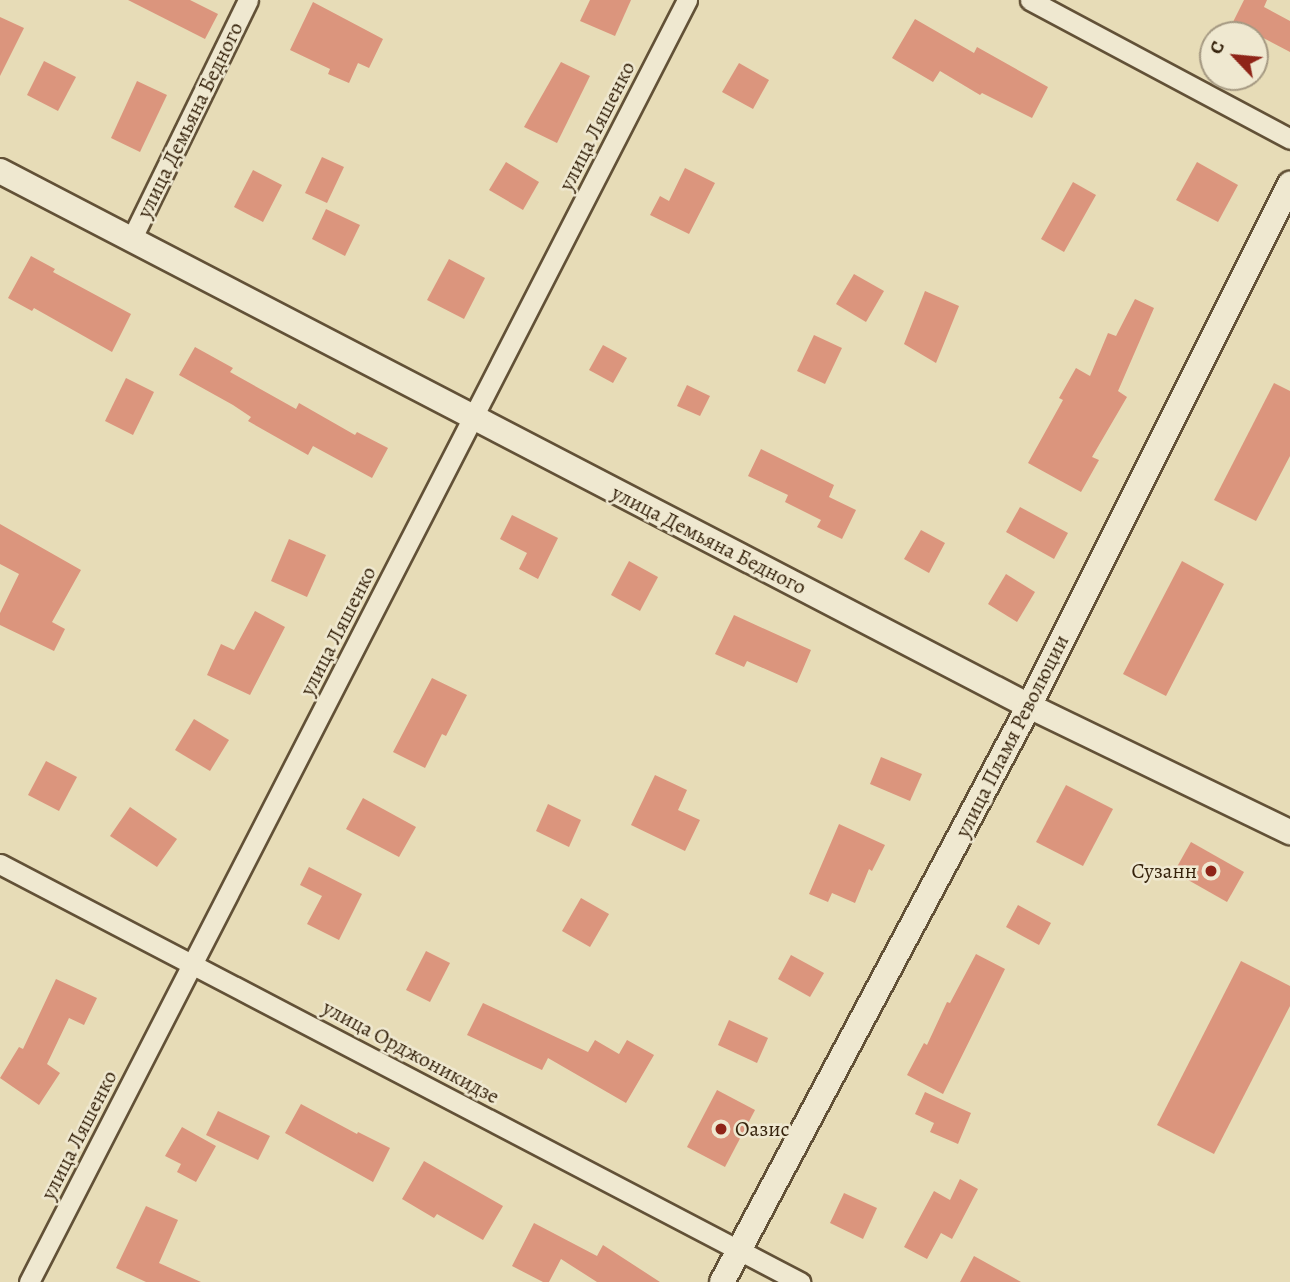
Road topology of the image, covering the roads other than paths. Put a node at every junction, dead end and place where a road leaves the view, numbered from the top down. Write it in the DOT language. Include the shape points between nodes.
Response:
graph roads {
  1 [pos="248,0"];
  2 [pos="687,0"];
  3 [pos="1030,0"];
  4 [pos="1290,138"];
  5 [pos="0,172"];
  6 [pos="1290,184"];
  7 [pos="131,240"];
  8 [pos="473,418"];
  9 [pos="1029,706"];
  10 [pos="1290,832"];
  11 [pos="0,864"];
  12 [pos="193,963"];
  13 [pos="738,1250"];
  14 [pos="29,1282"];
  15 [pos="722,1282"];
  16 [pos="800,1282"];
  1 -- 7 [label="street, улица Демьяна Бедного"];
  2 -- 8 [label="street, улица Ляшенко"];
  3 -- 4 [label="street"];
  5 -- 7 [label="street, улица Демьяна Бедного"];
  6 -- 9 [label="street, улица Пламя Революции"];
  7 -- 8 [label="street, улица Демьяна Бедного"];
  8 -- 9 [label="street, улица Демьяна Бедного"];
  8 -- 12 [label="street, улица Ляшенко"];
  9 -- 10 [label="street, улица Демьяна Бедного"];
  9 -- 13 [label="street, улица Пламя Революции"];
  11 -- 12 [label="street, улица Орджоникидзе"];
  12 -- 13 [label="street, улица Орджоникидзе"];
  12 -- 14 [label="street, улица Ляшенко"];
  13 -- 15 [label="street, улица Пламя Революции"];
  13 -- 16 [label="street, улица Орджоникидзе"];
}
